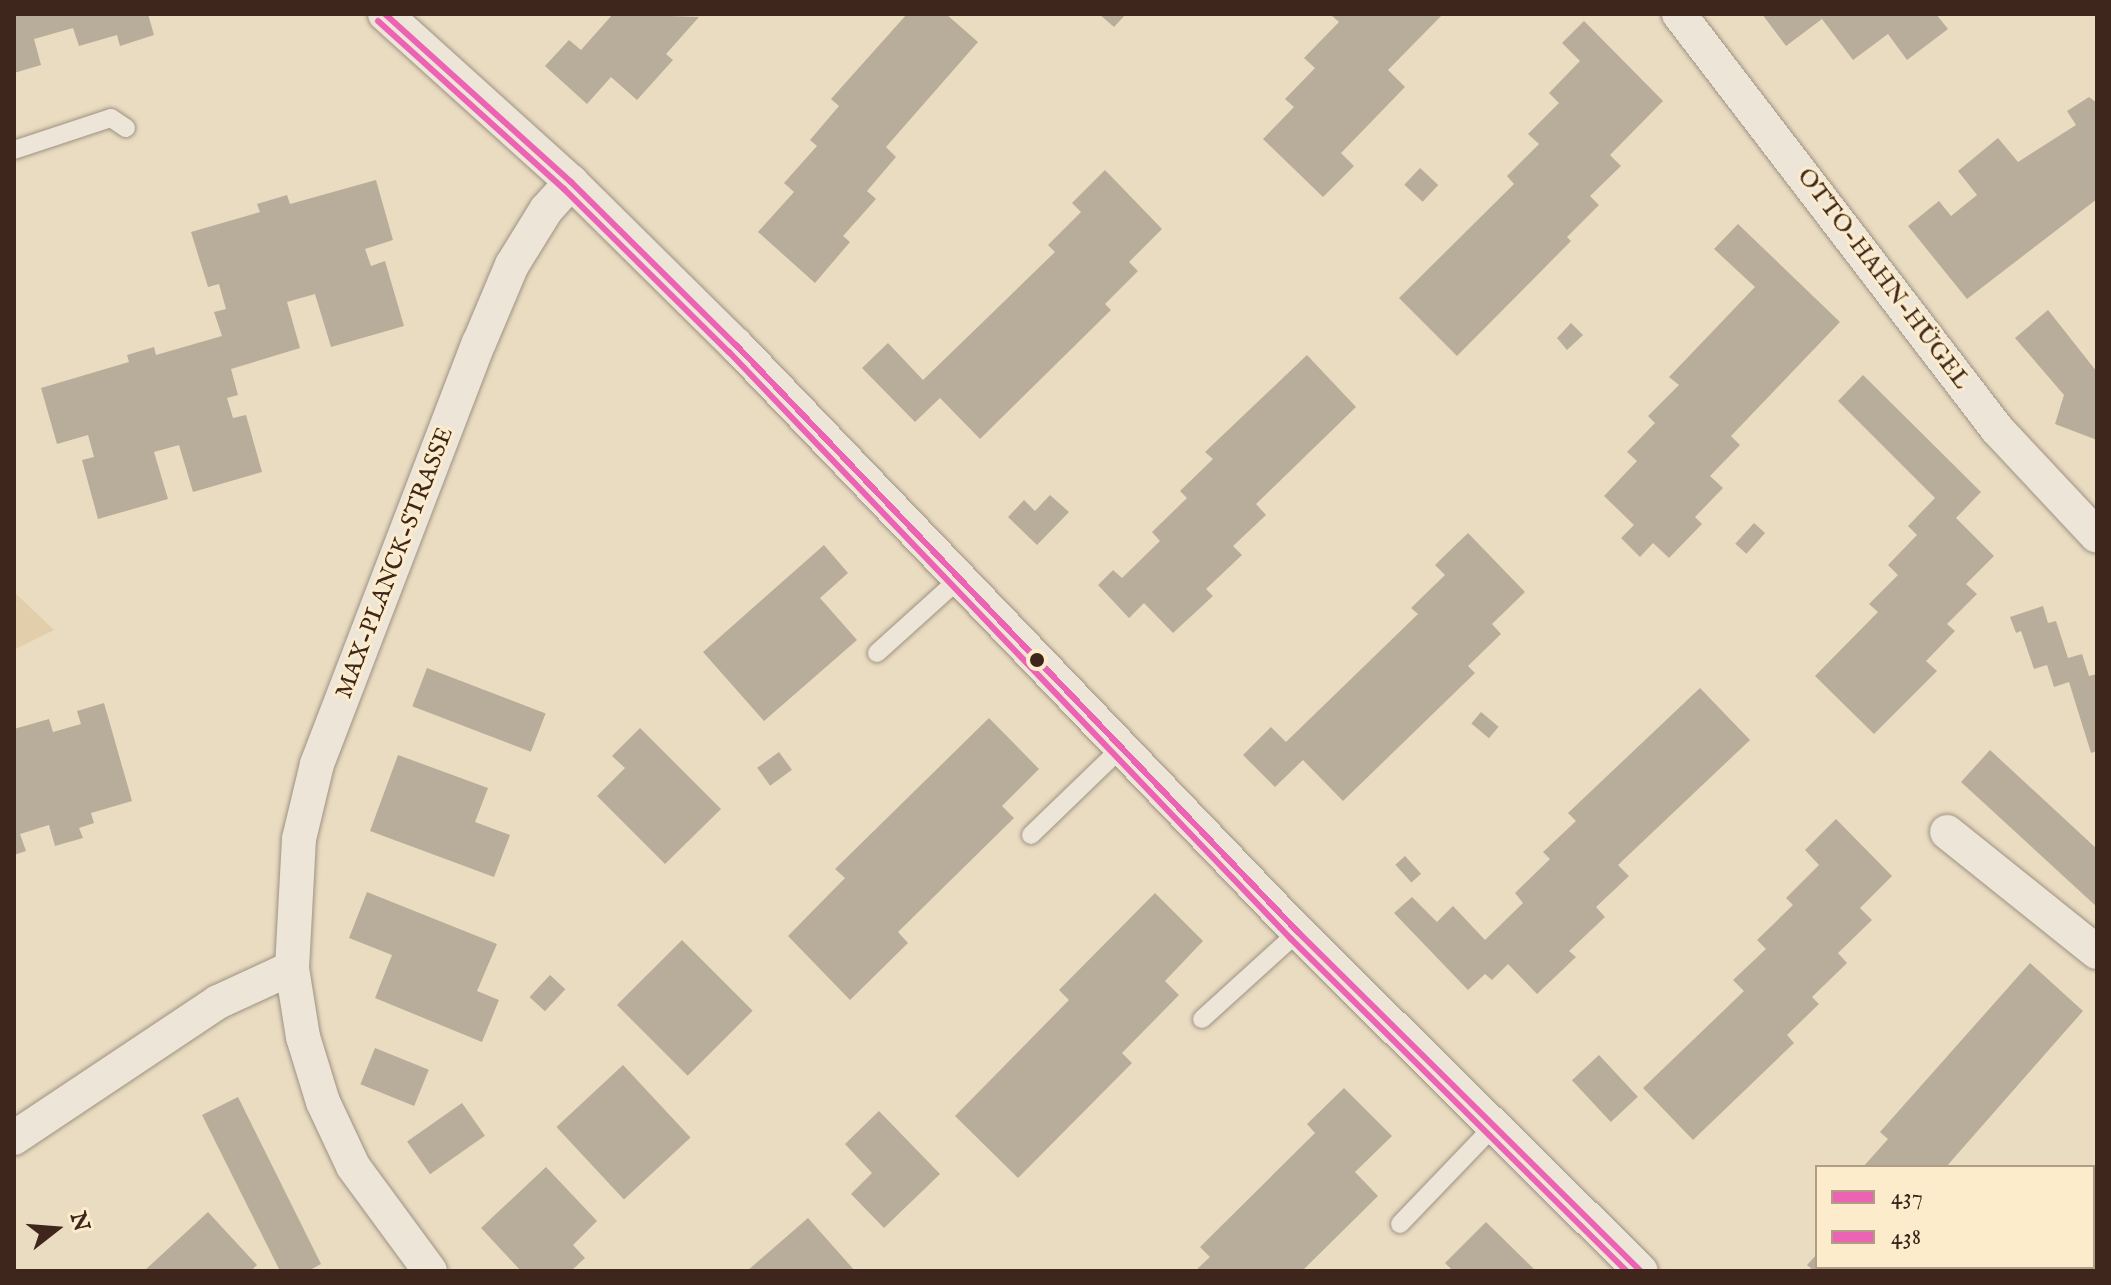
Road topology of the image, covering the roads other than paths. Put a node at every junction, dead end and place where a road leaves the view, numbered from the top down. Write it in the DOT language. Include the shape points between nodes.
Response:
graph roads {
  1 [pos="385,14"];
  2 [pos="1679,14"];
  3 [pos="126,128"];
  4 [pos="14,150"];
  5 [pos="571,182"];
  6 [pos="2097,536"];
  7 [pos="959,579"];
  8 [pos="877,653"];
  9 [pos="1120,749"];
  10 [pos="1947,832"];
  11 [pos="1031,835"];
  12 [pos="1298,932"];
  13 [pos="2097,952"];
  14 [pos="292,968"];
  15 [pos="1202,1019"];
  16 [pos="1492,1128"];
  17 [pos="14,1138"];
  18 [pos="1400,1224"];
  19 [pos="430,1271"];
  20 [pos="1640,1271"];
  1 -- 5 [label="street"];
  2 -- 6 [label="street, OTTO-HAHN-HÜGEL" via="1997,429"];
  3 -- 4 [label="lane" via="111,118"];
  5 -- 7 [label="street" via="736,345"];
  5 -- 14 [label="street, MAX-PLANCK-STRASSE" via="546,210 506,278 317,764 299,839"];
  7 -- 8 [label="lane"];
  7 -- 9 [label="street"];
  9 -- 11 [label="lane"];
  9 -- 12 [label="street"];
  10 -- 13 [label="street"];
  12 -- 15 [label="lane"];
  12 -- 16 [label="street"];
  14 -- 17 [label="street" via="218,1002"];
  14 -- 19 [label="street, MAX-PLANCK-STRASSE" via="303,1037 323,1102 353,1166"];
  16 -- 18 [label="lane"];
  16 -- 20 [label="street"];
}
